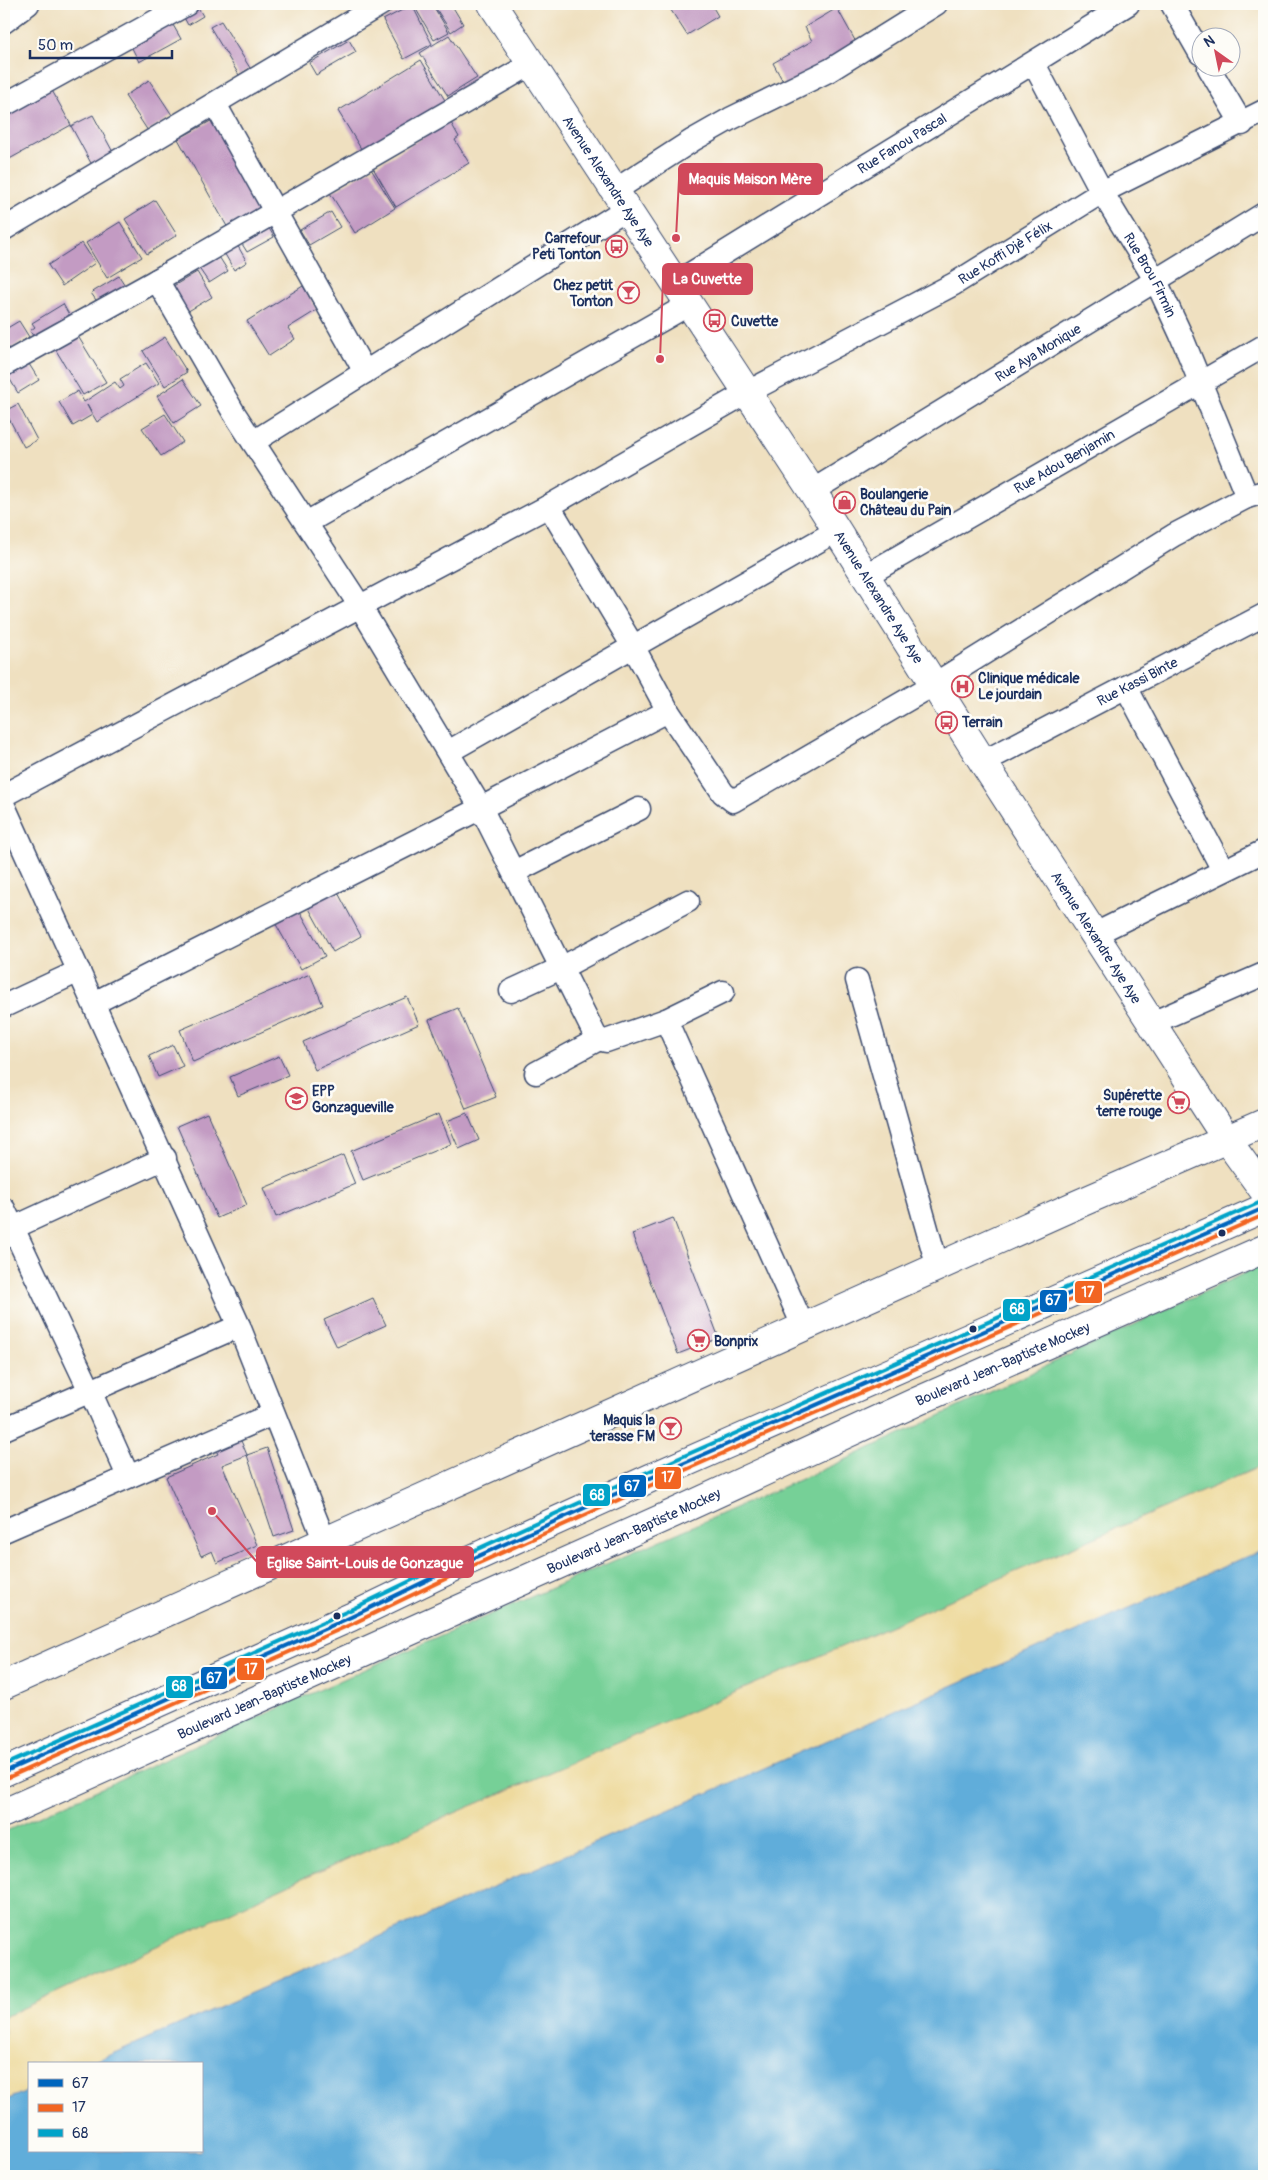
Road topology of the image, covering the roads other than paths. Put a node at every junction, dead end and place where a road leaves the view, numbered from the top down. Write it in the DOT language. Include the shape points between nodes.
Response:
graph roads {
  1 [pos="28,4"];
  2 [pos="187,4"];
  3 [pos="381,4"];
  4 [pos="492,4"];
  5 [pos="936,4"];
  6 [pos="1128,4"];
  7 [pos="1172,4"];
  8 [pos="4,22"];
  9 [pos="1190,36"];
  10 [pos="531,64"];
  11 [pos="1034,64"];
  12 [pos="1215,78"];
  13 [pos="215,104"];
  14 [pos="4,105"];
  15 [pos="1264,111"];
  16 [pos="1242,124"];
  17 [pos="1102,192"];
  18 [pos="620,200"];
  19 [pos="274,211"];
  20 [pos="1264,214"];
  21 [pos="4,229"];
  22 [pos="157,280"];
  23 [pos="1156,281"];
  24 [pos="681,294"];
  25 [pos="1264,346"];
  26 [pos="4,365"];
  27 [pos="365,372"];
  28 [pos="1201,384"];
  29 [pos="746,393"];
  30 [pos="253,442"];
  31 [pos="812,492"];
  32 [pos="1256,494"];
  33 [pos="549,506"];
  34 [pos="306,523"];
  35 [pos="836,531"];
  36 [pos="865,576"];
  37 [pos="360,606"];
  38 [pos="1264,615"];
  39 [pos="634,648"];
  40 [pos="933,685"];
  41 [pos="1126,687"];
  42 [pos="668,711"];
  43 [pos="448,752"];
  44 [pos="982,762"];
  45 [pos="4,795"];
  46 [pos="4,806"];
  47 [pos="481,808"];
  48 [pos="639,809"];
  49 [pos="1264,851"];
  50 [pos="1223,870"];
  51 [pos="514,872"];
  52 [pos="688,901"];
  53 [pos="1095,934"];
  54 [pos="561,968"];
  55 [pos="79,971"];
  56 [pos="1264,974"];
  57 [pos="857,980"];
  58 [pos="511,992"];
  59 [pos="723,992"];
  60 [pos="94,1003"];
  61 [pos="4,1006"];
  62 [pos="666,1020"];
  63 [pos="1152,1023"];
  64 [pos="599,1039"];
  65 [pos="536,1073"];
  66 [pos="1264,1123"];
  67 [pos="1227,1140"];
  68 [pos="165,1158"];
  69 [pos="1264,1191"];
  70 [pos="1264,1208"];
  71 [pos="7,1223"];
  72 [pos="1264,1249"];
  73 [pos="938,1268"];
  74 [pos="240,1326"];
  75 [pos="804,1328"];
  76 [pos="90,1391"];
  77 [pos="273,1414"];
  78 [pos="4,1429"];
  79 [pos="128,1476"];
  80 [pos="4,1530"];
  81 [pos="325,1542"];
  82 [pos="4,1685"];
  83 [pos="4,1772"];
  84 [pos="4,1813"];
  1 -- 8 [label="street"];
  2 -- 14 [label="street"];
  3 -- 13 [label="street"];
  4 -- 10 [label="main road, Avenue Alexandre Aye Aye"];
  5 -- 18 [label="street" via="830,70 693,140"];
  6 -- 11 [label="street, Rue Fanou Pascal"];
  7 -- 9 [label="street"];
  10 -- 18 [label="main road, Avenue Alexandre Aye Aye"];
  10 -- 19 [label="street"];
  11 -- 17 [label="street, Rue Brou Firmin"];
  11 -- 24 [label="street, Rue Fanou Pascal" via="860,168"];
  12 -- 16 [label="street"];
  13 -- 19 [label="street"];
  13 -- 21 [label="street"];
  15 -- 16 [label="street, Rue Koffi Djè Félix"];
  16 -- 17 [label="street, Rue Koffi Djè Félix"];
  17 -- 23 [label="street, Rue Brou Firmin"];
  17 -- 29 [label="street, Rue Koffi Djè Félix" via="954,284"];
  18 -- 24 [label="main road, Avenue Alexandre Aye Aye"];
  18 -- 27 [label="street"];
  19 -- 22 [label="street"];
  19 -- 27 [label="street"];
  20 -- 23 [label="street, Rue Aya Monique"];
  22 -- 26 [label="street"];
  22 -- 30 [label="street"];
  23 -- 28 [label="street, Rue Brou Firmin"];
  23 -- 31 [label="street, Rue Aya Monique"];
  24 -- 29 [label="main road, Avenue Alexandre Aye Aye"];
  24 -- 34 [label="street, Rue Fanou Pascal"];
  25 -- 28 [label="street, Rue Adou Benjamin"];
  27 -- 30 [label="street"];
  28 -- 32 [label="street, Rue Brou Firmin"];
  28 -- 36 [label="street, Rue Adou Benjamin"];
  29 -- 31 [label="main road, Avenue Alexandre Aye Aye"];
  29 -- 33 [label="street, Rue Koffi Djè Félix"];
  30 -- 34 [label="street"];
  31 -- 35 [label="main road, Avenue Alexandre Aye Aye"];
  32 -- 40 [label="street" via="1174,535"];
  33 -- 37 [label="street, Rue Koffi Djè Félix"];
  33 -- 39 [label="street"];
  34 -- 37 [label="street"];
  35 -- 36 [label="main road, Avenue Alexandre Aye Aye"];
  35 -- 39 [label="street"];
  36 -- 40 [label="main road, Avenue Alexandre Aye Aye"];
  37 -- 43 [label="street"];
  37 -- 45 [label="street, Rue Koffi Djè Félix"];
  38 -- 41 [label="street, Rue Kassi Binte"];
  39 -- 42 [label="street"];
  39 -- 43 [label="street"];
  40 -- 42 [label="street" via="732,801 723,793"];
  40 -- 44 [label="main road, Avenue Alexandre Aye Aye"];
  41 -- 44 [label="street, Rue Kassi Binte"];
  41 -- 50 [label="street"];
  42 -- 47 [label="street"];
  43 -- 47 [label="street"];
  44 -- 53 [label="main road, Avenue Alexandre Aye Aye"];
  46 -- 55 [label="street"];
  47 -- 51 [label="street"];
  47 -- 60 [label="street"];
  48 -- 51 [label="street"];
  49 -- 50 [label="street"];
  50 -- 53 [label="street"];
  51 -- 54 [label="street"];
  52 -- 54 [label="street"];
  53 -- 63 [label="main road, Avenue Alexandre Aye Aye"];
  54 -- 58 [label="street"];
  54 -- 64 [label="street"];
  55 -- 60 [label="street"];
  55 -- 61 [label="street"];
  56 -- 63 [label="street"];
  57 -- 73 [label="street"];
  59 -- 62 [label="street"];
  60 -- 68 [label="street"];
  62 -- 64 [label="street" via="606,1041"];
  62 -- 75 [label="street"];
  63 -- 67 [label="main road, Avenue Alexandre Aye Aye"];
  64 -- 65 [label="street"];
  66 -- 67 [label="main road"];
  67 -- 69 [label="main road, Avenue Alexandre Aye Aye"];
  67 -- 73 [label="main road"];
  68 -- 71 [label="street"];
  68 -- 74 [label="street"];
  70 -- 83 [label="main road" via="656,1476"];
  71 -- 76 [label="street"];
  72 -- 84 [label="main road, Boulevard Jean-Baptiste Mockey" via="918,1401"];
  73 -- 75 [label="main road"];
  74 -- 76 [label="street"];
  74 -- 77 [label="street"];
  75 -- 81 [label="main road"];
  76 -- 78 [label="street"];
  76 -- 79 [label="street"];
  77 -- 79 [label="street"];
  77 -- 81 [label="street"];
  79 -- 80 [label="street"];
  81 -- 82 [label="main road"];
}
